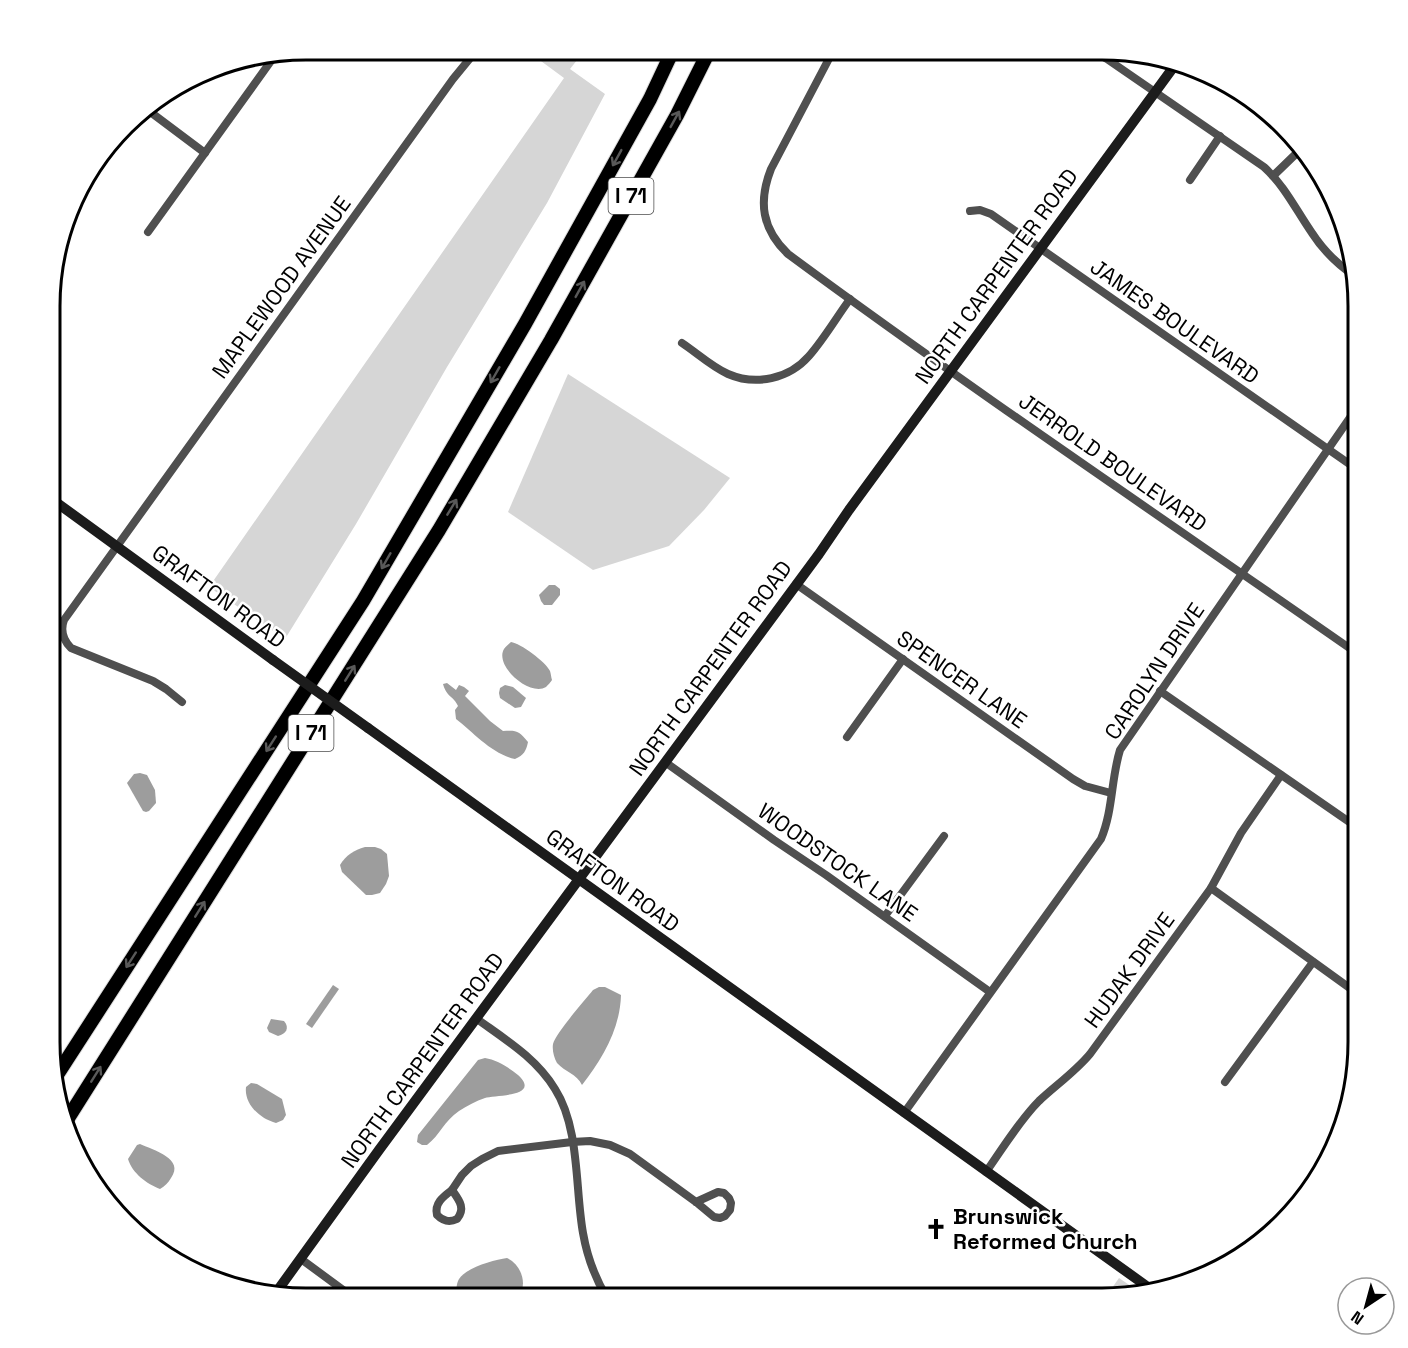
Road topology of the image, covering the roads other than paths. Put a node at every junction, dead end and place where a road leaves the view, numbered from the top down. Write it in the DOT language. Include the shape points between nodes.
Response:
graph roads {
  1 [pos="469,60"];
  2 [pos="669,60"];
  3 [pos="705,60"];
  4 [pos="828,60"];
  5 [pos="1109,60"];
  6 [pos="270,63"];
  7 [pos="1172,70"];
  8 [pos="1155,93"];
  9 [pos="153,114"];
  10 [pos="1220,136"];
  11 [pos="205,153"];
  12 [pos="1296,154"];
  13 [pos="1273,176"];
  14 [pos="1190,180"];
  15 [pos="970,211"];
  16 [pos="148,232"];
  17 [pos="1040,250"];
  18 [pos="1345,268"];
  19 [pos="850,299"];
  20 [pos="682,343"];
  21 [pos="950,372"];
  22 [pos="1348,421"];
  23 [pos="1329,449"];
  24 [pos="1348,463"];
  25 [pos="60,506"];
  26 [pos="117,546"];
  27 [pos="1242,573"];
  28 [pos="796,584"];
  29 [pos="1348,647"];
  30 [pos="903,659"];
  31 [pos="1160,691"];
  32 [pos="182,702"];
  33 [pos="848,737"];
  34 [pos="664,762"];
  35 [pos="1281,775"];
  36 [pos="1111,793"];
  37 [pos="1348,821"];
  38 [pos="944,836"];
  39 [pos="579,880"];
  40 [pos="1211,888"];
  41 [pos="885,916"];
  42 [pos="1313,962"];
  43 [pos="1348,987"];
  44 [pos="990,992"];
  45 [pos="477,1019"];
  46 [pos="62,1068"];
  47 [pos="1225,1082"];
  48 [pos="904,1113"];
  49 [pos="71,1114"];
  50 [pos="572,1142"];
  51 [pos="986,1172"];
  52 [pos="452,1190"];
  53 [pos="696,1202"];
  54 [pos="301,1259"];
  55 [pos="1144,1284"];
  56 [pos="281,1286"];
  57 [pos="340,1288"];
  58 [pos="601,1288"];
  1 -- 26 [label="street, MAPLEWOOD AVENUE"];
  2 -- 46 [label="highway, I 71, one-way" via="525,324 363,601"];
  49 -- 3 [label="highway, I 71, one-way" via="451,510 551,340"];
  4 -- 19 [label="street, JERROLD BOULEVARD" via="771,169 764,191 764,209 769,228 781,247"];
  5 -- 8 [label="street"];
  6 -- 11 [label="street"];
  7 -- 8 [label="street, NORTH CARPENTER ROAD"];
  8 -- 10 [label="street"];
  8 -- 17 [label="street, NORTH CARPENTER ROAD"];
  9 -- 11 [label="street"];
  10 -- 13 [label="street"];
  10 -- 14 [label="street"];
  11 -- 16 [label="street"];
  12 -- 13 [label="street"];
  13 -- 18 [label="street" via="1312,233"];
  15 -- 17 [label="street, JAMES BOULEVARD" via="991,214"];
  17 -- 21 [label="street, NORTH CARPENTER ROAD"];
  17 -- 23 [label="street, JAMES BOULEVARD"];
  19 -- 20 [label="street" via="810,356 792,371 771,379 749,380 728,374"];
  19 -- 21 [label="street, JERROLD BOULEVARD"];
  21 -- 27 [label="street, JERROLD BOULEVARD"];
  21 -- 28 [label="street, NORTH CARPENTER ROAD"];
  22 -- 23 [label="street, CAROLYN DRIVE"];
  23 -- 24 [label="street, JAMES BOULEVARD"];
  23 -- 27 [label="street, CAROLYN DRIVE"];
  25 -- 26 [label="street, GRAFTON ROAD"];
  26 -- 32 [label="street, MAPLEWOOD AVENUE" via="64,620 64,640 74,650 156,683"];
  26 -- 39 [label="street, GRAFTON ROAD, bridge"];
  27 -- 29 [label="street, JERROLD BOULEVARD"];
  27 -- 31 [label="street, CAROLYN DRIVE"];
  28 -- 30 [label="street, SPENCER LANE"];
  28 -- 34 [label="street, NORTH CARPENTER ROAD"];
  30 -- 33 [label="street"];
  30 -- 36 [label="street, SPENCER LANE" via="1073,779"];
  31 -- 35 [label="street"];
  31 -- 36 [label="street, CAROLYN DRIVE" via="1120,750"];
  34 -- 39 [label="street, NORTH CARPENTER ROAD"];
  34 -- 41 [label="street, WOODSTOCK LANE"];
  35 -- 37 [label="street"];
  35 -- 40 [label="street, HUDAK DRIVE" via="1241,833"];
  36 -- 44 [label="street, CAROLYN DRIVE" via="1109,819 1101,839"];
  38 -- 41 [label="street"];
  39 -- 45 [label="street, NORTH CARPENTER ROAD"];
  39 -- 48 [label="street, GRAFTON ROAD"];
  40 -- 42 [label="street"];
  40 -- 51 [label="street, HUDAK DRIVE" via="1090,1054 1027,1115"];
  41 -- 44 [label="street, WOODSTOCK LANE"];
  42 -- 43 [label="street"];
  42 -- 47 [label="street"];
  44 -- 48 [label="street, CAROLYN DRIVE"];
  45 -- 50 [label="street" via="524,1053 548,1079 565,1112"];
  45 -- 54 [label="street, NORTH CARPENTER ROAD"];
  48 -- 51 [label="street, GRAFTON ROAD"];
  50 -- 52 [label="street" via="498,1151 471,1166"];
  50 -- 53 [label="street" via="597,1141 619,1148"];
  50 -- 58 [label="street" via="583,1232"];
  51 -- 55 [label="street, GRAFTON ROAD"];
  54 -- 56 [label="street, NORTH CARPENTER ROAD"];
  54 -- 57 [label="street"];
}
